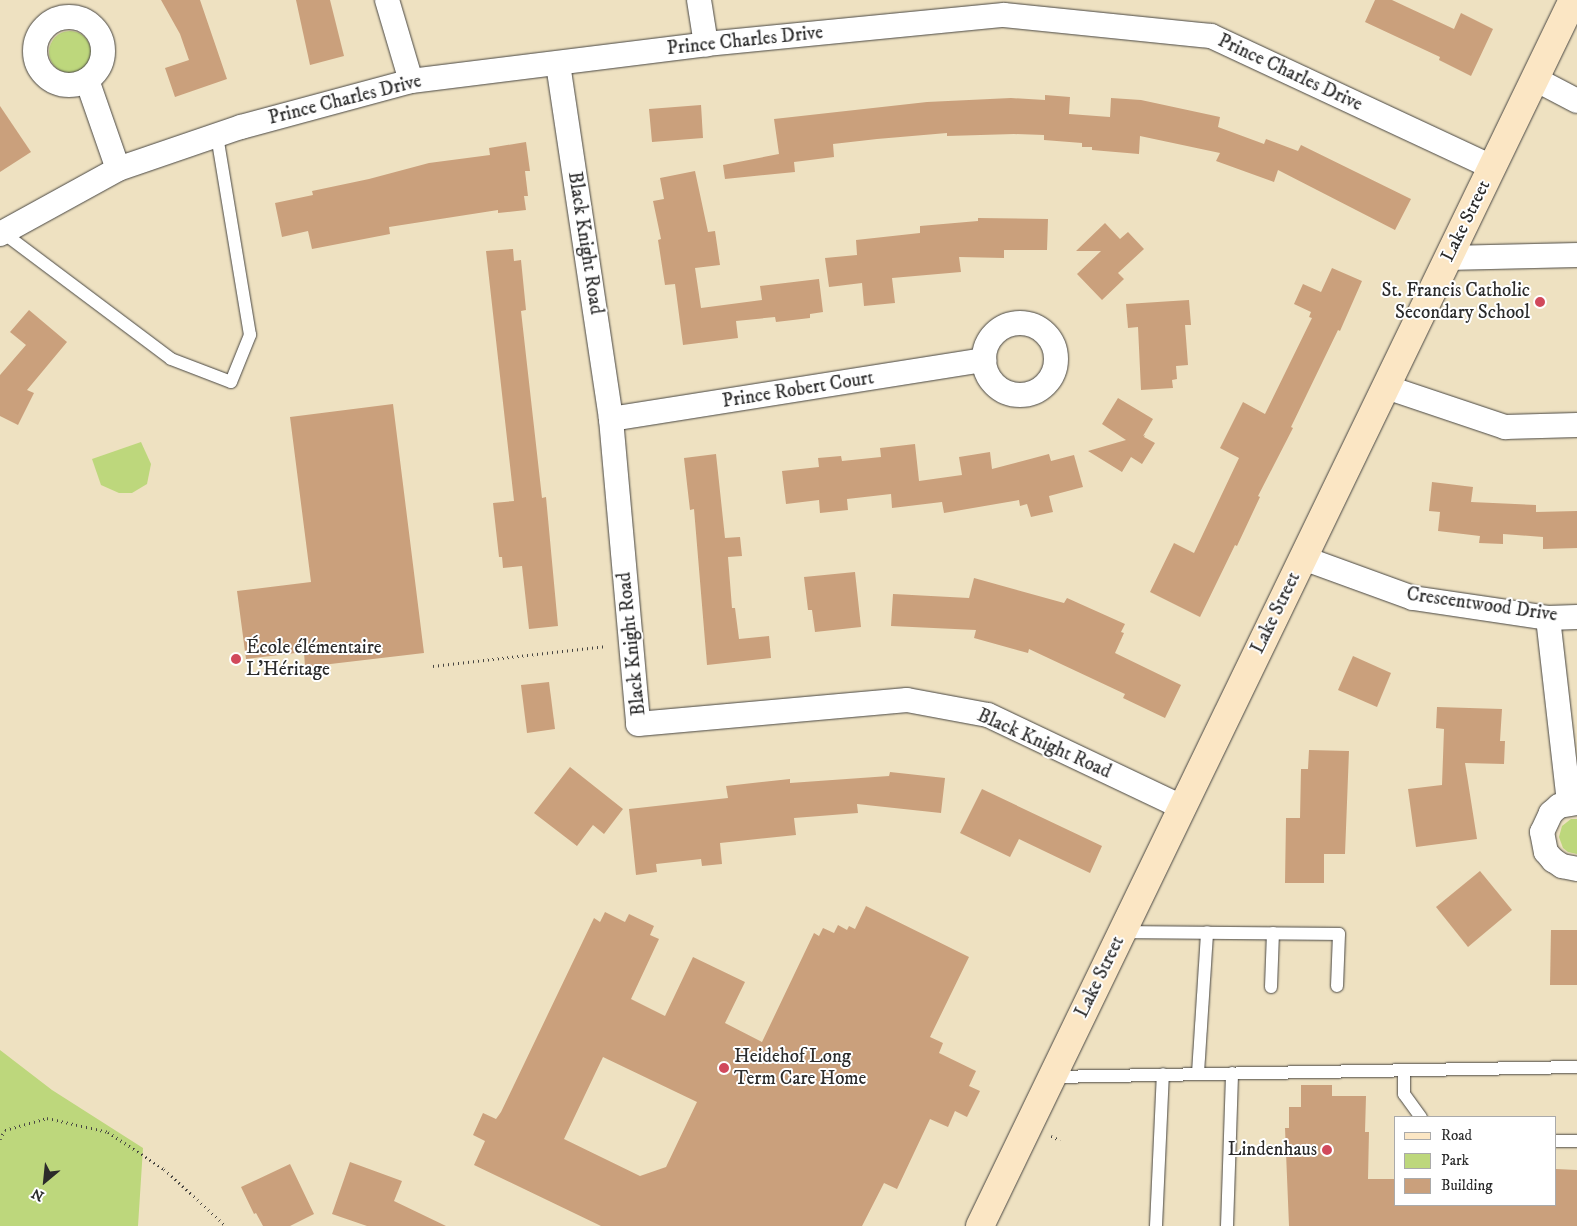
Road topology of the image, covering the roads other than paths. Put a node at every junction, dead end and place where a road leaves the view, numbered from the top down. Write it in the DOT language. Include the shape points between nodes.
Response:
graph roads {
  1 [pos="387,0"];
  2 [pos="699,0"];
  3 [pos="1573,0"];
  4 [pos="1004,7"];
  5 [pos="706,44"];
  6 [pos="558,64"];
  7 [pos="1535,79"];
  8 [pos="87,80"];
  9 [pos="412,81"];
  10 [pos="1577,101"];
  11 [pos="217,135"];
  12 [pos="1492,167"];
  13 [pos="118,170"];
  14 [pos="1,233"];
  15 [pos="1577,255"];
  16 [pos="1448,258"];
  17 [pos="984,360"];
  18 [pos="1386,386"];
  19 [pos="611,419"];
  20 [pos="1577,425"];
  21 [pos="1303,558"];
  22 [pos="1577,617"];
  23 [pos="1548,618"];
  24 [pos="1573,803"];
  25 [pos="1182,806"];
  26 [pos="1577,869"];
  27 [pos="1122,932"];
  28 [pos="1206,932"];
  29 [pos="1273,933"];
  30 [pos="1336,986"];
  31 [pos="1271,987"];
  32 [pos="1577,1067"];
  33 [pos="1404,1070"];
  34 [pos="1198,1073"];
  35 [pos="1232,1073"];
  36 [pos="1163,1074"];
  37 [pos="1052,1077"];
  38 [pos="1420,1116"];
  39 [pos="1557,1141"];
  40 [pos="1577,1141"];
  41 [pos="980,1226"];
  42 [pos="1156,1226"];
  43 [pos="1227,1226"];
  1 -- 9 [label="street"];
  2 -- 5 [label="street"];
  3 -- 7 [label="main road, Lake Street"];
  4 -- 5 [label="street, Prince Charles Drive"];
  4 -- 12 [label="street, Prince Charles Drive" via="1211,36"];
  5 -- 6 [label="street, Prince Charles Drive"];
  6 -- 9 [label="street, Prince Charles Drive"];
  6 -- 19 [label="street, Black Knight Road"];
  7 -- 10 [label="street"];
  7 -- 12 [label="main road, Lake Street"];
  8 -- 13 [label="street"];
  9 -- 11 [label="street, Prince Charles Drive"];
  11 -- 13 [label="street, Prince Charles Drive"];
  11 -- 14 [label="lane" via="250,335 231,382 171,360"];
  12 -- 16 [label="main road, Lake Street"];
  13 -- 14 [label="street, Prince Charles Drive"];
  15 -- 16 [label="street"];
  16 -- 18 [label="main road, Lake Street"];
  17 -- 19 [label="street, Prince Robert Court"];
  18 -- 20 [label="street" via="1505,427"];
  18 -- 21 [label="main road, Lake Street"];
  19 -- 25 [label="street, Black Knight Road" via="638,724 907,700 988,715"];
  21 -- 23 [label="street, Crescentwood Drive" via="1413,598"];
  21 -- 25 [label="main road, Lake Street"];
  22 -- 23 [label="street, Crescentwood Drive"];
  23 -- 24 [label="street"];
  24 -- 26 [label="street" via="1559,806 1545,821 1542,842 1553,860"];
  25 -- 27 [label="main road, Lake Street"];
  27 -- 28 [label="lane"];
  27 -- 37 [label="main road, Lake Street"];
  28 -- 29 [label="lane"];
  28 -- 34 [label="lane"];
  29 -- 30 [label="lane" via="1339,934"];
  29 -- 31 [label="lane"];
  32 -- 33 [label="lane"];
  33 -- 35 [label="lane"];
  33 -- 38 [label="lane" via="1404,1094"];
  34 -- 35 [label="lane"];
  34 -- 36 [label="lane"];
  35 -- 43 [label="lane"];
  36 -- 37 [label="lane"];
  36 -- 42 [label="lane"];
  37 -- 41 [label="main road, Lake Street"];
  39 -- 40 [label="lane"];
}
